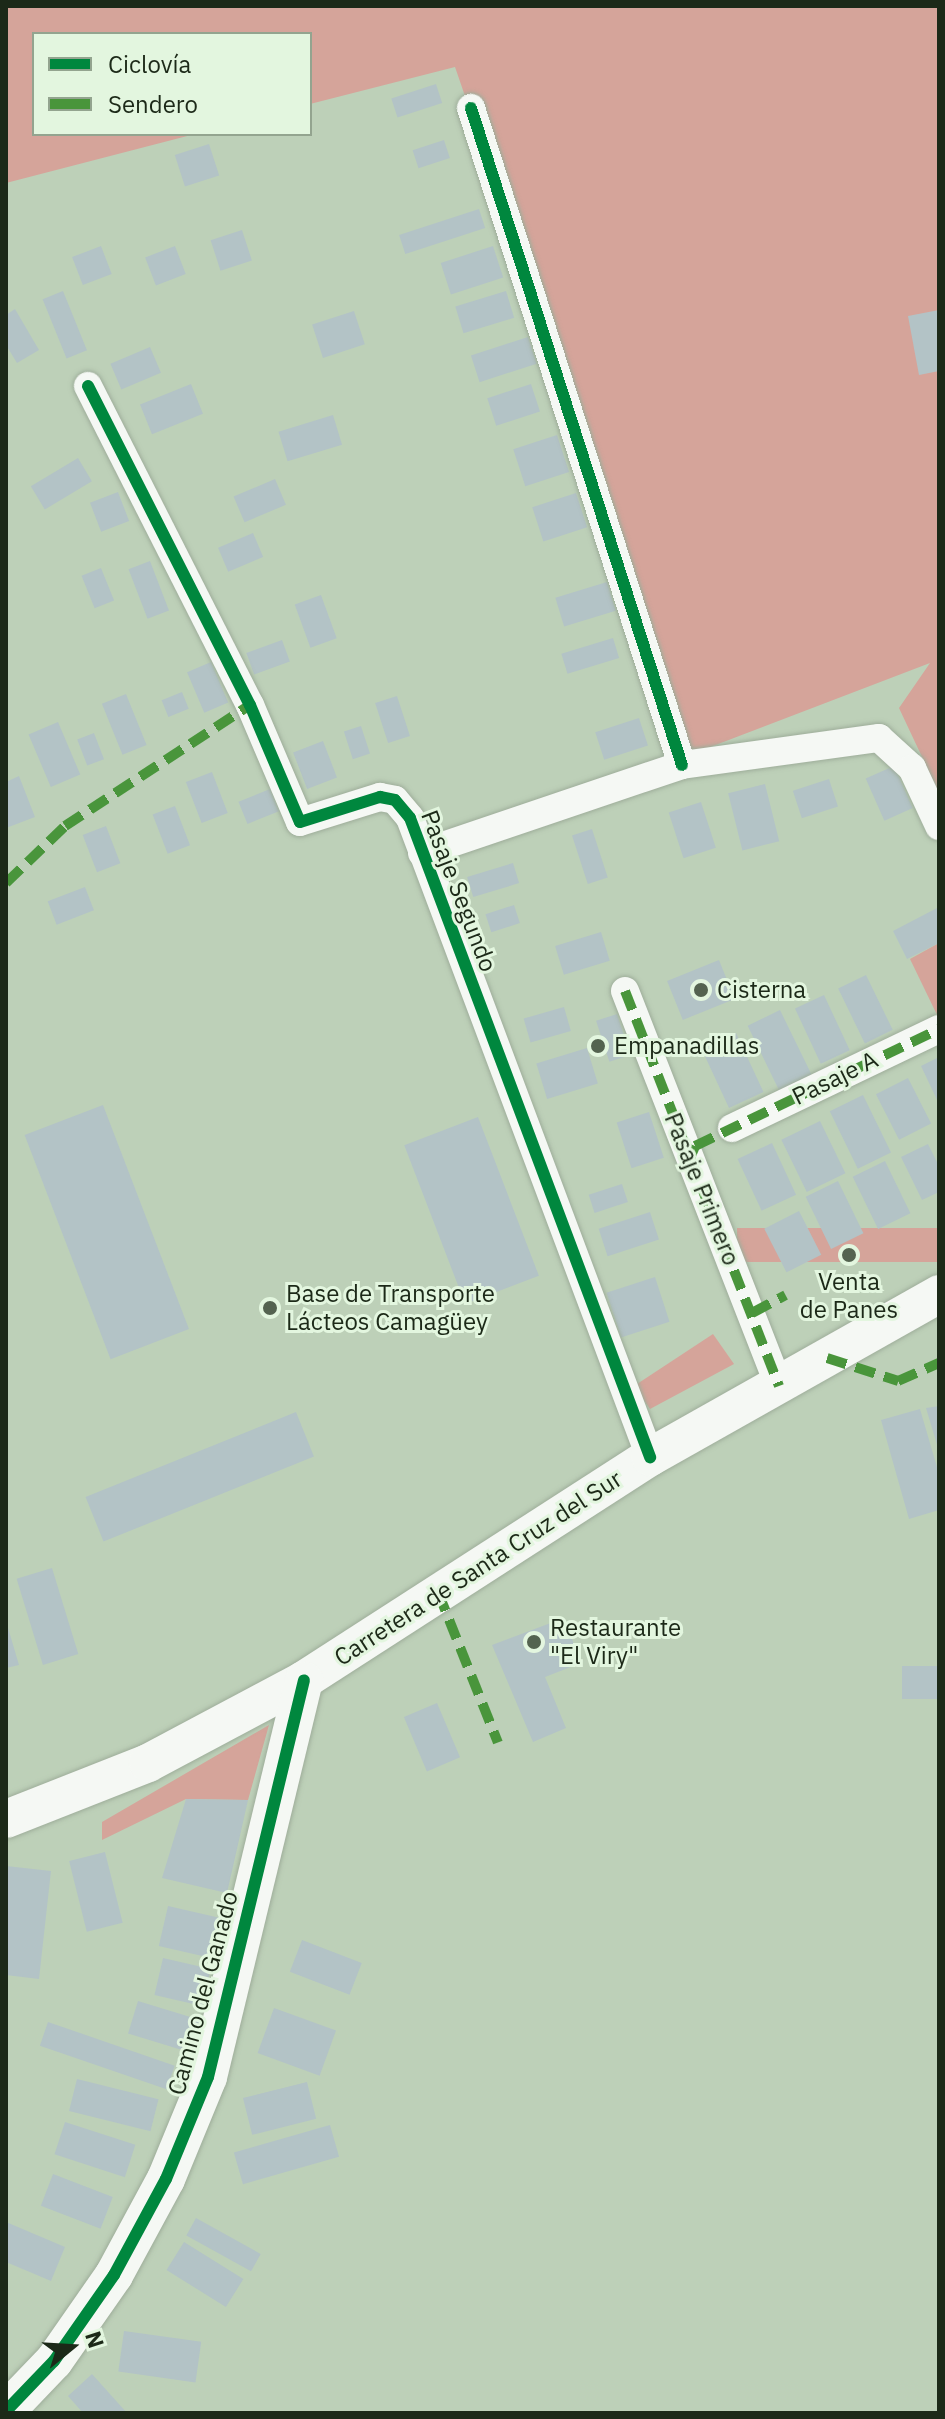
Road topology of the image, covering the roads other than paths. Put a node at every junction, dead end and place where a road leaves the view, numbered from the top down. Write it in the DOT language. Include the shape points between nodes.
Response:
graph roads {
  1 [pos="471,108"];
  2 [pos="88,386"];
  3 [pos="682,765"];
  4 [pos="939,826"];
  5 [pos="422,853"];
  6 [pos="625,991"];
  7 [pos="939,1029"];
  8 [pos="732,1128"];
  9 [pos="939,1294"];
  10 [pos="779,1386"];
  11 [pos="650,1457"];
  12 [pos="304,1680"];
  13 [pos="6,1819"];
  14 [pos="6,2411"];
  1 -- 3 [label="street"];
  2 -- 5 [label="street, Pasaje Segundo" via="250,705 300,822 380,797 395,800 410,818"];
  3 -- 4 [label="street" via="879,738 912,768"];
  3 -- 5 [label="street"];
  5 -- 11 [label="street, Pasaje Segundo"];
  6 -- 10 [label="street, Pasaje Primero"];
  7 -- 8 [label="street, Pasaje A"];
  9 -- 10 [label="main road, Carretera de Santa Cruz del Sur"];
  10 -- 11 [label="main road, Carretera de Santa Cruz del Sur"];
  11 -- 12 [label="main road, Carretera de Santa Cruz del Sur"];
  12 -- 13 [label="main road, Carretera de Santa Cruz del Sur" via="148,1763"];
  12 -- 14 [label="main road, Camino del Ganado" via="208,2077 166,2179 114,2275 54,2361"];
}
